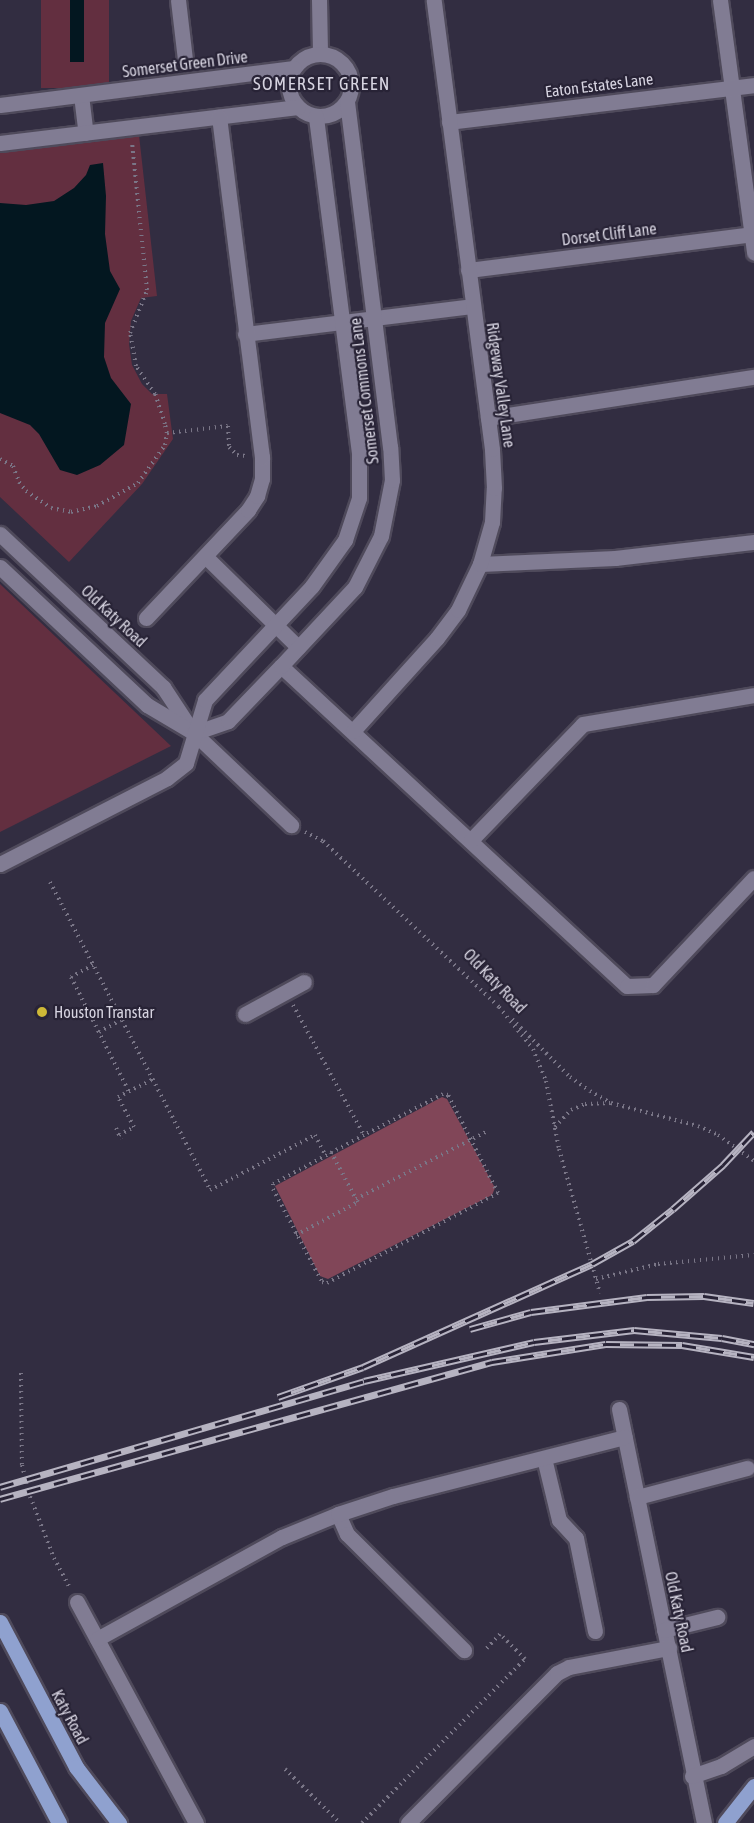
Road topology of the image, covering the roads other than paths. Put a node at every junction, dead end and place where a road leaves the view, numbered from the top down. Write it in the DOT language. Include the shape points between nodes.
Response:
graph roads {
  1 [pos="178,0"];
  2 [pos="319,0"];
  3 [pos="434,0"];
  4 [pos="720,0"];
  5 [pos="320,54"];
  6 [pos="185,60"];
  7 [pos="294,68"];
  8 [pos="754,85"];
  9 [pos="732,87"];
  10 [pos="81,95"];
  11 [pos="347,102"];
  12 [pos="0,105"];
  13 [pos="298,107"];
  14 [pos="316,116"];
  15 [pos="219,117"];
  16 [pos="449,122"];
  17 [pos="86,133"];
  18 [pos="0,143"];
  19 [pos="753,234"];
  20 [pos="754,253"];
  21 [pos="468,270"];
  22 [pos="472,306"];
  23 [pos="373,318"];
  24 [pos="341,322"];
  25 [pos="245,334"];
  26 [pos="754,377"];
  27 [pos="488,418"];
  28 [pos="0,534"];
  29 [pos="754,542"];
  30 [pos="206,557"];
  31 [pos="480,564"];
  32 [pos="0,567"];
  33 [pos="146,618"];
  34 [pos="276,626"];
  35 [pos="298,648"];
  36 [pos="281,666"];
  37 [pos="754,695"];
  38 [pos="353,731"];
  39 [pos="194,733"];
  40 [pos="291,825"];
  41 [pos="471,840"];
  42 [pos="0,864"];
  43 [pos="754,878"];
  44 [pos="304,982"];
  45 [pos="245,1014"];
  46 [pos="620,1409"];
  47 [pos="625,1437"];
  48 [pos="544,1458"];
  49 [pos="747,1467"];
  50 [pos="637,1497"];
  51 [pos="338,1514"];
  52 [pos="77,1602"];
  53 [pos="717,1617"];
  54 [pos="0,1622"];
  55 [pos="664,1630"];
  56 [pos="595,1631"];
  57 [pos="96,1639"];
  58 [pos="669,1648"];
  59 [pos="465,1650"];
  60 [pos="0,1710"];
  61 [pos="754,1746"];
  62 [pos="692,1776"];
  63 [pos="754,1786"];
  64 [pos="110,1816"];
  65 [pos="59,1823"];
  66 [pos="118,1823"];
  67 [pos="196,1823"];
  68 [pos="408,1823"];
  69 [pos="704,1823"];
  70 [pos="725,1823"];
  1 -- 6 [label="street"];
  2 -- 5 [label="street"];
  3 -- 16 [label="street, Ridgeway Valley Lane"];
  4 -- 9 [label="street"];
  5 -- 7 [label="street" via="307,56"];
  5 -- 11 [label="street" via="333,57 346,68 352,85"];
  7 -- 10 [label="street, Somerset Green Drive"];
  7 -- 13 [label="street" via="289,88"];
  8 -- 9 [label="street, Eaton Estates Lane"];
  9 -- 16 [label="street, Eaton Estates Lane"];
  9 -- 19 [label="street"];
  10 -- 12 [label="street, Somerset Green Drive"];
  10 -- 17 [label="street"];
  11 -- 14 [label="street" via="334,114"];
  11 -- 23 [label="street, Somerset Commons Lane"];
  13 -- 14 [label="street"];
  13 -- 15 [label="street"];
  14 -- 24 [label="street, Somerset Commons Lane"];
  15 -- 17 [label="street"];
  15 -- 25 [label="street"];
  16 -- 21 [label="street, Ridgeway Valley Lane"];
  17 -- 18 [label="street"];
  19 -- 20 [label="street"];
  19 -- 21 [label="street, Dorset Cliff Lane"];
  21 -- 22 [label="street, Ridgeway Valley Lane"];
  22 -- 23 [label="street"];
  22 -- 27 [label="street, Ridgeway Valley Lane"];
  23 -- 24 [label="street"];
  23 -- 35 [label="street, Somerset Commons Lane" via="392,480 381,536 355,587"];
  24 -- 25 [label="street"];
  24 -- 34 [label="street, Somerset Commons Lane" via="359,453 359,498 351,528 337,556"];
  25 -- 30 [label="street" via="262,457 261,479 248,510"];
  26 -- 27 [label="street"];
  27 -- 31 [label="street, Ridgeway Valley Lane" via="494,488 492,522"];
  28 -- 39 [label="street, Old Katy Road" via="163,687"];
  29 -- 31 [label="street" via="615,558"];
  30 -- 33 [label="street"];
  30 -- 34 [label="street"];
  31 -- 38 [label="street, Ridgeway Valley Lane" via="458,610 438,638"];
  32 -- 39 [label="street, Old Katy Road" via="147,705"];
  34 -- 35 [label="street"];
  34 -- 39 [label="street, Somerset Commons Lane" via="204,700"];
  35 -- 36 [label="street, Somerset Commons Lane"];
  36 -- 38 [label="street"];
  36 -- 39 [label="street, Somerset Commons Lane" via="228,720"];
  37 -- 41 [label="street" via="582,724"];
  38 -- 41 [label="street"];
  39 -- 40 [label="street, Old Katy Road"];
  39 -- 42 [label="street" via="186,763 167,778"];
  41 -- 43 [label="street" via="627,986 653,985"];
  44 -- 45 [label="street"];
  46 -- 47 [label="street, Old Katy Road"];
  47 -- 48 [label="street"];
  47 -- 50 [label="street, Old Katy Road"];
  48 -- 51 [label="street"];
  48 -- 56 [label="street" via="559,1520 576,1538"];
  49 -- 50 [label="street"];
  50 -- 55 [label="street, Old Katy Road"];
  51 -- 57 [label="street" via="282,1537"];
  51 -- 59 [label="street" via="347,1534"];
  52 -- 57 [label="street"];
  53 -- 55 [label="street"];
  54 -- 64 [label="main road, Katy Road" via="76,1767"];
  55 -- 58 [label="street, Old Katy Road"];
  57 -- 67 [label="street"];
  58 -- 62 [label="street, Old Katy Road"];
  58 -- 68 [label="street" via="569,1667 556,1673"];
  60 -- 65 [label="main road"];
  61 -- 62 [label="street" via="721,1766"];
  62 -- 69 [label="street, Old Katy Road"];
  63 -- 70 [label="main road"];
  64 -- 66 [label="main road, Katy Road"];
}
